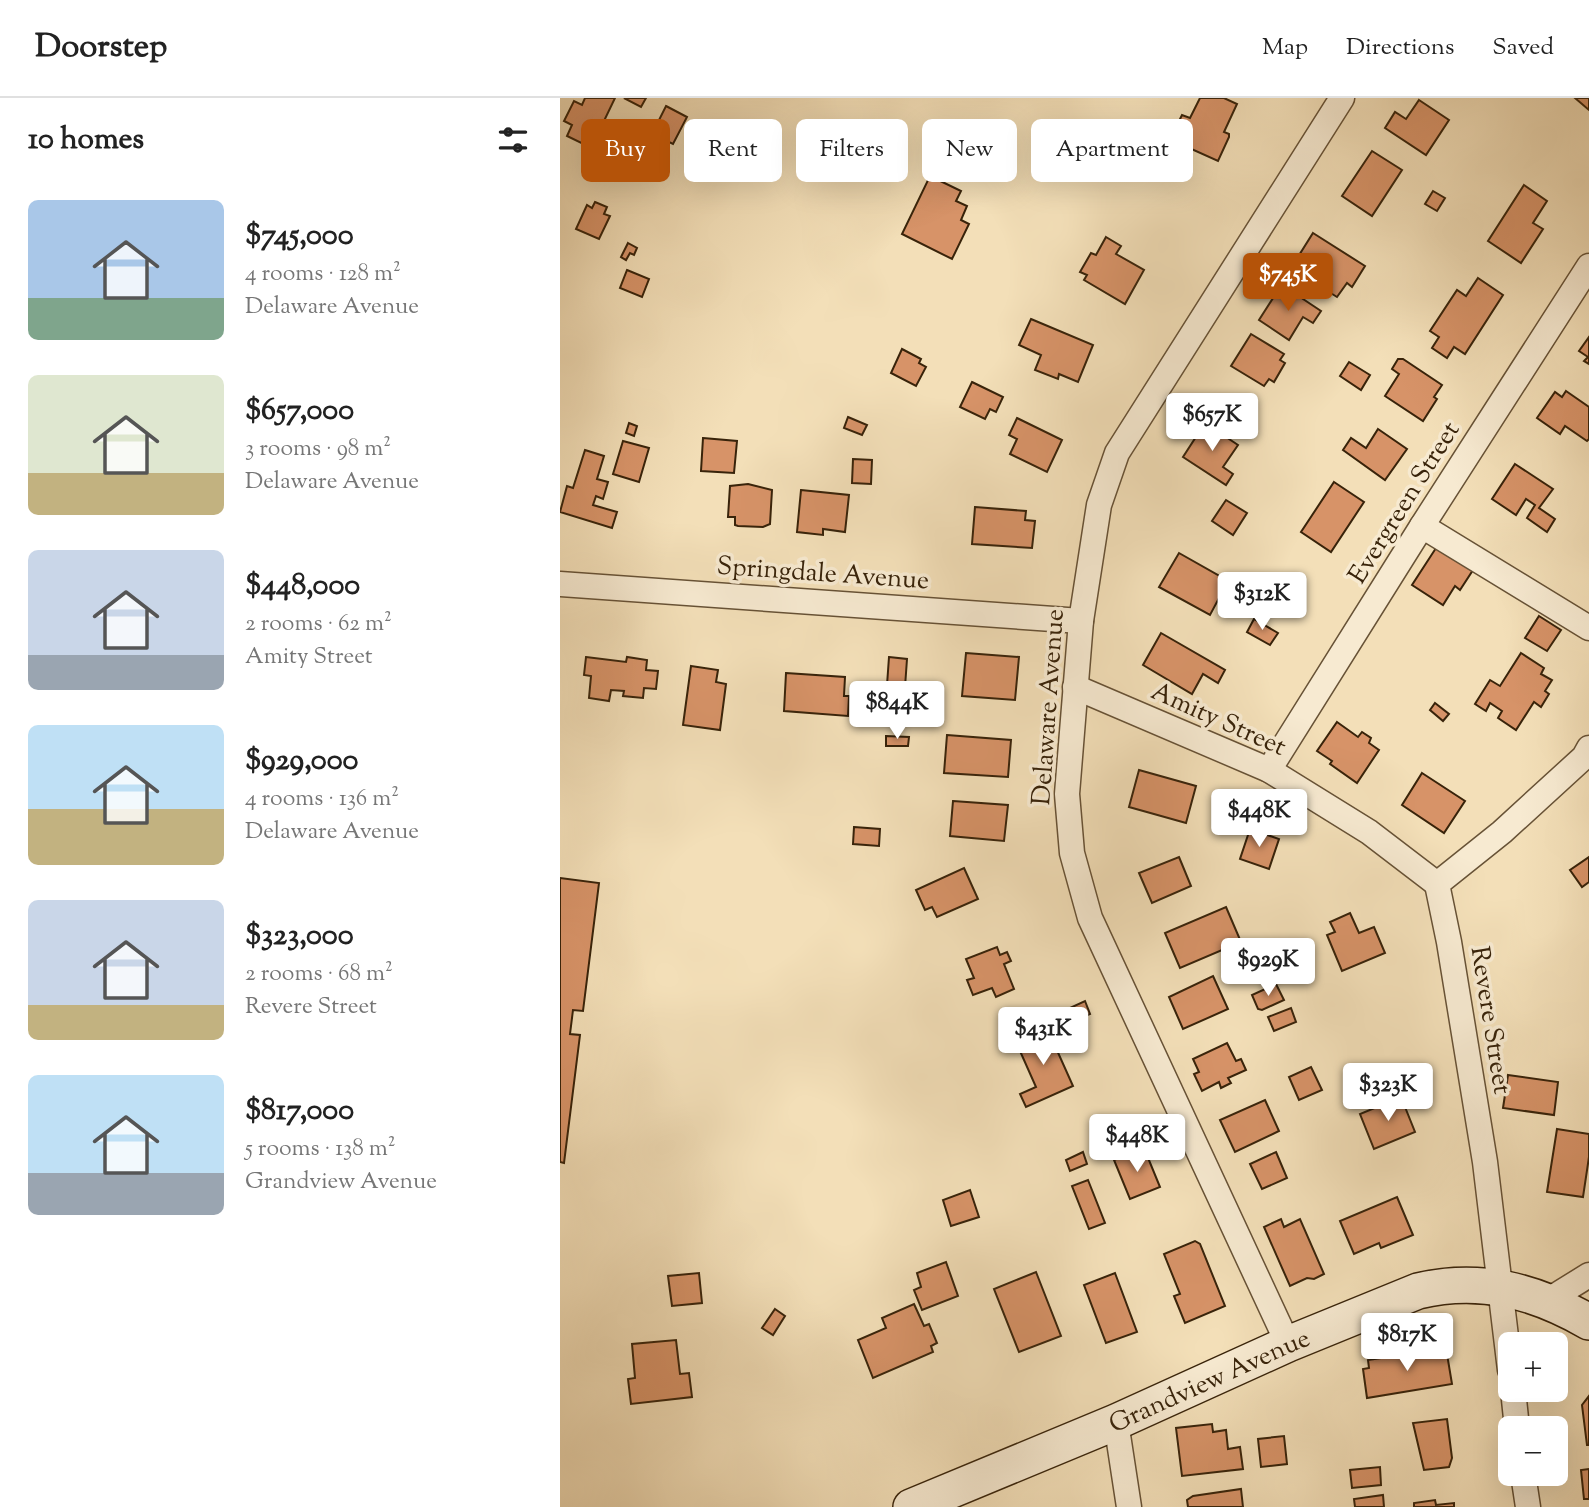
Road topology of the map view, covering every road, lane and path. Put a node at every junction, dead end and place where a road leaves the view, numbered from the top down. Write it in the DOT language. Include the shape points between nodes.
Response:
graph roads {
  1 [pos="1342,98"];
  2 [pos="1589,266"];
  3 [pos="1422,526"];
  4 [pos="560,584"];
  5 [pos="1081,621"];
  6 [pos="1589,628"];
  7 [pos="1075,687"];
  8 [pos="1589,748"];
  9 [pos="1269,771"];
  10 [pos="1437,884"];
  11 [pos="1589,1275"];
  12 [pos="1501,1288"];
  13 [pos="1547,1301"];
  14 [pos="1589,1322"];
  15 [pos="1506,1332"];
  16 [pos="1288,1344"];
  17 [pos="1116,1422"];
  18 [pos="1525,1486"];
  19 [pos="911,1507"];
  20 [pos="1129,1507"];
  21 [pos="1528,1507"];
  1 -- 5 [label="street, Delaware Avenue" via="1117,453 1100,505"];
  2 -- 3 [label="street, Evergreen Street"];
  3 -- 6 [label="street"];
  3 -- 9 [label="street, Evergreen Street"];
  4 -- 5 [label="street, Springdale Avenue"];
  5 -- 7 [label="street, Delaware Avenue"];
  7 -- 9 [label="street, Amity Street"];
  7 -- 16 [label="street, Delaware Avenue" via="1067,794 1072,853 1090,918"];
  8 -- 10 [label="street" via="1502,832"];
  9 -- 10 [label="street, Amity Street" via="1368,832"];
  10 -- 12 [label="street, Revere Street" via="1485,1162"];
  11 -- 13 [label="street"];
  12 -- 13 [label="main road, Grandview Avenue"];
  12 -- 15 [label="street, Revere Street"];
  12 -- 16 [label="main road, Grandview Avenue" via="1458,1285 1418,1291"];
  13 -- 14 [label="main road, Grandview Avenue"];
  16 -- 17 [label="main road, Grandview Avenue"];
  17 -- 19 [label="main road, Grandview Avenue"];
  17 -- 20 [label="street"];
  18 -- 21 [label="street"];
}
